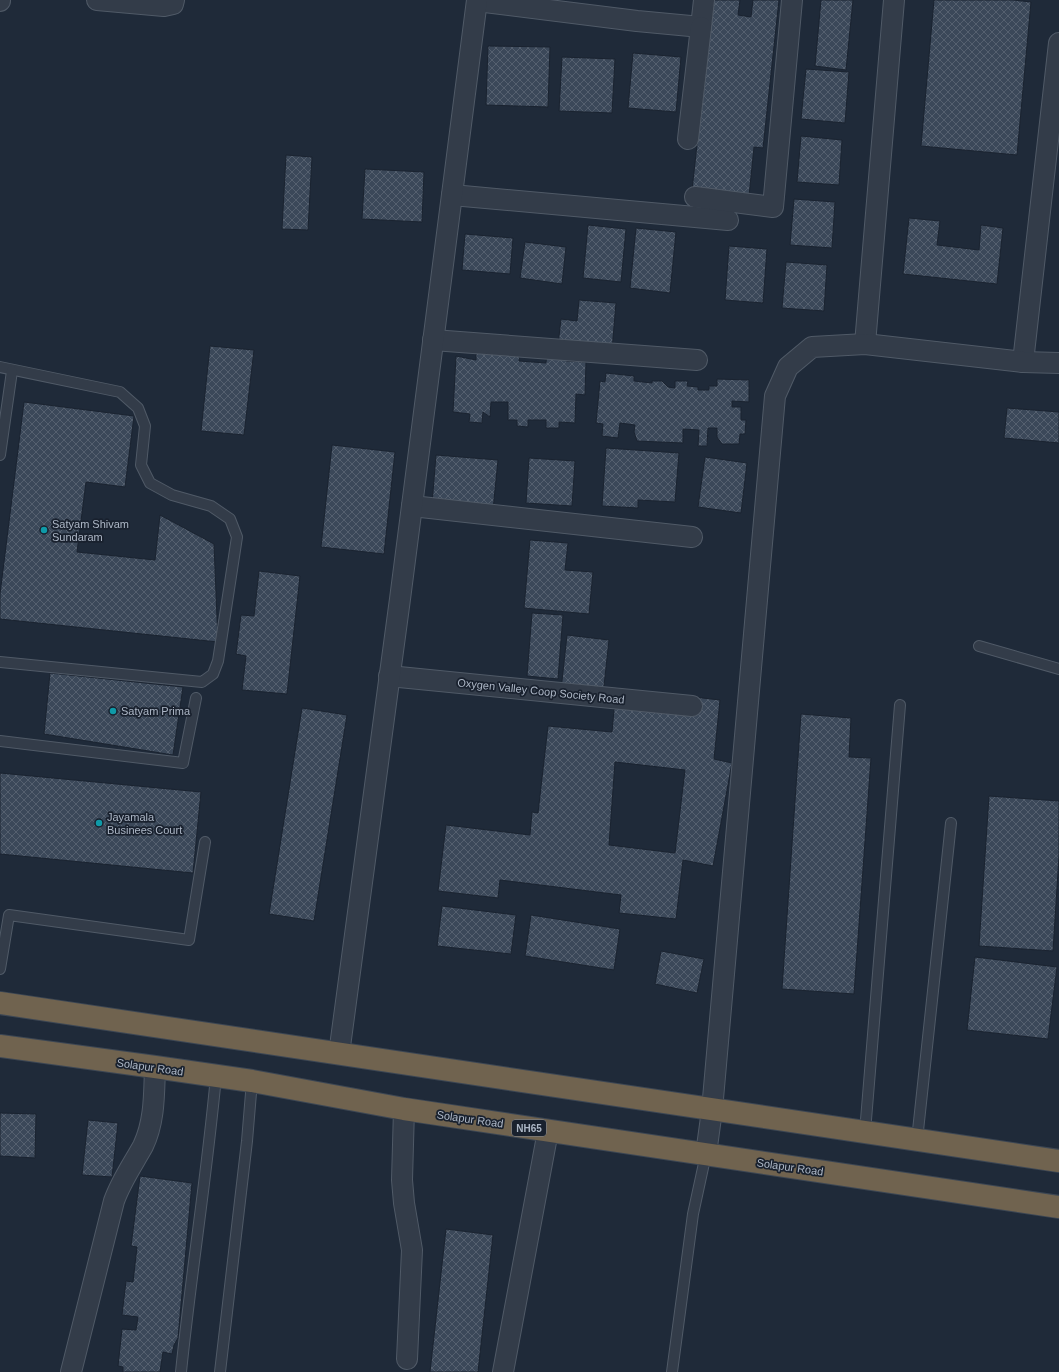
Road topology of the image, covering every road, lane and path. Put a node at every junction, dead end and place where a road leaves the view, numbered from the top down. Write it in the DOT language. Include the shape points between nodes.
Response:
graph roads {
  1 [pos="98,0"];
  2 [pos="174,0"];
  3 [pos="704,0"];
  4 [pos="792,0"];
  5 [pos="894,0"];
  6 [pos="477,1"];
  7 [pos="702,27"];
  8 [pos="1059,43"];
  9 [pos="688,139"];
  10 [pos="452,195"];
  11 [pos="695,197"];
  12 [pos="728,220"];
  13 [pos="433,340"];
  14 [pos="865,344"];
  15 [pos="697,360"];
  16 [pos="1023,362"];
  17 [pos="1059,363"];
  18 [pos="0,367"];
  19 [pos="12,370"];
  20 [pos="0,455"];
  21 [pos="412,506"];
  22 [pos="692,536"];
  23 [pos="980,646"];
  24 [pos="0,662"];
  25 [pos="1059,669"];
  26 [pos="389,676"];
  27 [pos="196,698"];
  28 [pos="900,705"];
  29 [pos="692,706"];
  30 [pos="0,741"];
  31 [pos="951,823"];
  32 [pos="205,842"];
  33 [pos="0,969"];
  34 [pos="0,1003"];
  35 [pos="0,1046"];
  36 [pos="339,1054"];
  37 [pos="155,1067"];
  38 [pos="216,1076"];
  39 [pos="252,1082"];
  40 [pos="404,1109"];
  41 [pos="712,1110"];
  42 [pos="548,1130"];
  43 [pos="865,1132"];
  44 [pos="918,1140"];
  45 [pos="706,1154"];
  46 [pos="1059,1161"];
  47 [pos="1059,1207"];
  48 [pos="407,1359"];
  49 [pos="72,1372"];
  50 [pos="181,1372"];
  51 [pos="220,1372"];
  52 [pos="504,1372"];
  53 [pos="672,1372"];
  1 -- 2 [label="street" via="164,6 173,4"];
  3 -- 7 [label="street"];
  4 -- 11 [label="street" via="774,207"];
  5 -- 14 [label="street"];
  6 -- 7 [label="street"];
  6 -- 10 [label="street"];
  7 -- 9 [label="street"];
  8 -- 16 [label="street"];
  10 -- 12 [label="street"];
  10 -- 13 [label="street"];
  13 -- 15 [label="street"];
  13 -- 21 [label="street"];
  14 -- 16 [label="street"];
  14 -- 41 [label="street" via="812,347 788,367 775,396"];
  16 -- 17 [label="street"];
  18 -- 19 [label="lane"];
  19 -- 20 [label="lane"];
  19 -- 24 [label="lane" via="120,392 138,408 145,426 141,465 150,483 172,495 211,506 230,519 237,537 218,661 213,674 202,682"];
  21 -- 22 [label="street"];
  21 -- 26 [label="street"];
  23 -- 25 [label="lane"];
  26 -- 29 [label="street, Oxygen Valley Coop Society Road"];
  26 -- 36 [label="street"];
  27 -- 30 [label="lane" via="183,763"];
  28 -- 43 [label="lane"];
  31 -- 44 [label="lane"];
  32 -- 33 [label="lane" via="189,940 9,915"];
  34 -- 36 [label="highway"];
  35 -- 37 [label="highway, Solapur Road / NH65"];
  36 -- 41 [label="highway"];
  37 -- 38 [label="highway, Solapur Road / NH65"];
  37 -- 49 [label="street" via="153,1112 149,1130 114,1200"];
  38 -- 39 [label="highway, Solapur Road / NH65"];
  38 -- 50 [label="lane"];
  39 -- 40 [label="highway, Solapur Road / NH65"];
  39 -- 51 [label="lane"];
  40 -- 42 [label="highway, Solapur Road / NH65"];
  40 -- 48 [label="street" via="402,1180 412,1250"];
  41 -- 43 [label="highway"];
  41 -- 45 [label="street"];
  42 -- 45 [label="highway, Solapur Road / NH65"];
  42 -- 52 [label="street"];
  43 -- 44 [label="highway"];
  44 -- 46 [label="highway"];
  45 -- 47 [label="highway, Solapur Road / NH65"];
  45 -- 53 [label="lane" via="694,1214"];
}
